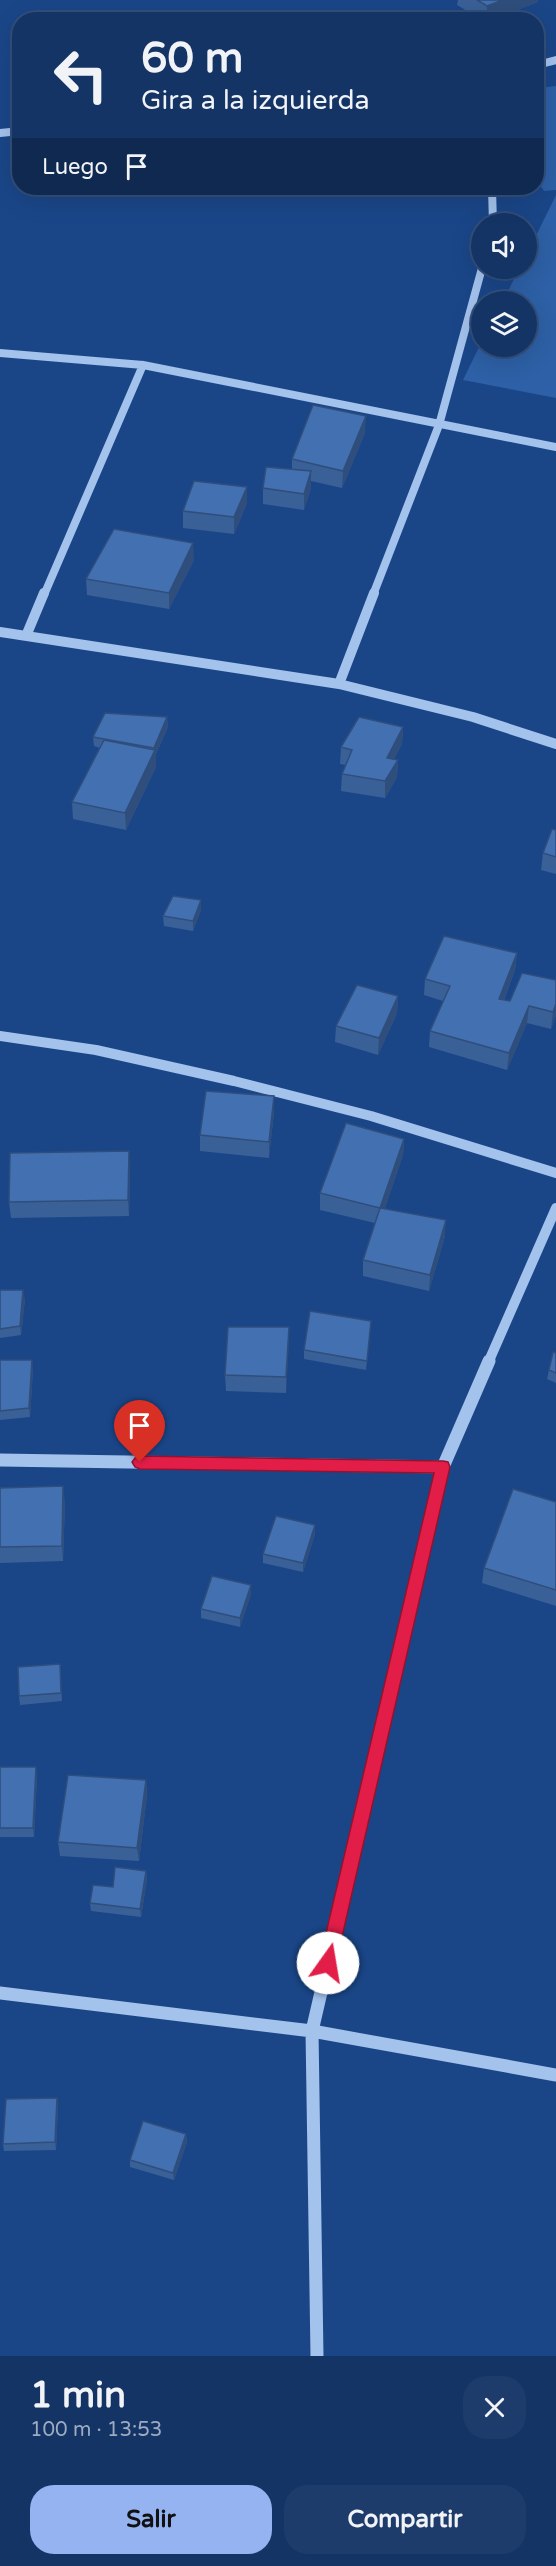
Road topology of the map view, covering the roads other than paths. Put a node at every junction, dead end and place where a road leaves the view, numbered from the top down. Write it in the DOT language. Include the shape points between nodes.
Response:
graph roads {
  1 [pos="492,195"];
  2 [pos="493,213"];
  3 [pos="479,279"];
  4 [pos="0,353"];
  5 [pos="143,365"];
  6 [pos="439,424"];
  7 [pos="556,447"];
  8 [pos="0,632"];
  9 [pos="26,636"];
  10 [pos="339,684"];
  11 [pos="556,744"];
  12 [pos="0,1036"];
  13 [pos="556,1173"];
  14 [pos="556,1208"];
  15 [pos="0,1460"];
  16 [pos="443,1467"];
  17 [pos="0,1993"];
  18 [pos="312,2031"];
  19 [pos="556,2075"];
  20 [pos="317,2356"];
  1 -- 2 [label="street"];
  3 -- 6 [label="street"];
  4 -- 5 [label="street"];
  5 -- 6 [label="street"];
  5 -- 9 [label="street"];
  6 -- 7 [label="street"];
  6 -- 10 [label="street"];
  8 -- 9 [label="street"];
  9 -- 10 [label="street"];
  10 -- 11 [label="street" via="473,717"];
  12 -- 13 [label="street" via="96,1050 234,1081 371,1116"];
  14 -- 16 [label="street"];
  15 -- 16 [label="street"];
  16 -- 18 [label="street"];
  17 -- 18 [label="street"];
  18 -- 19 [label="street"];
  18 -- 20 [label="street"];
}
